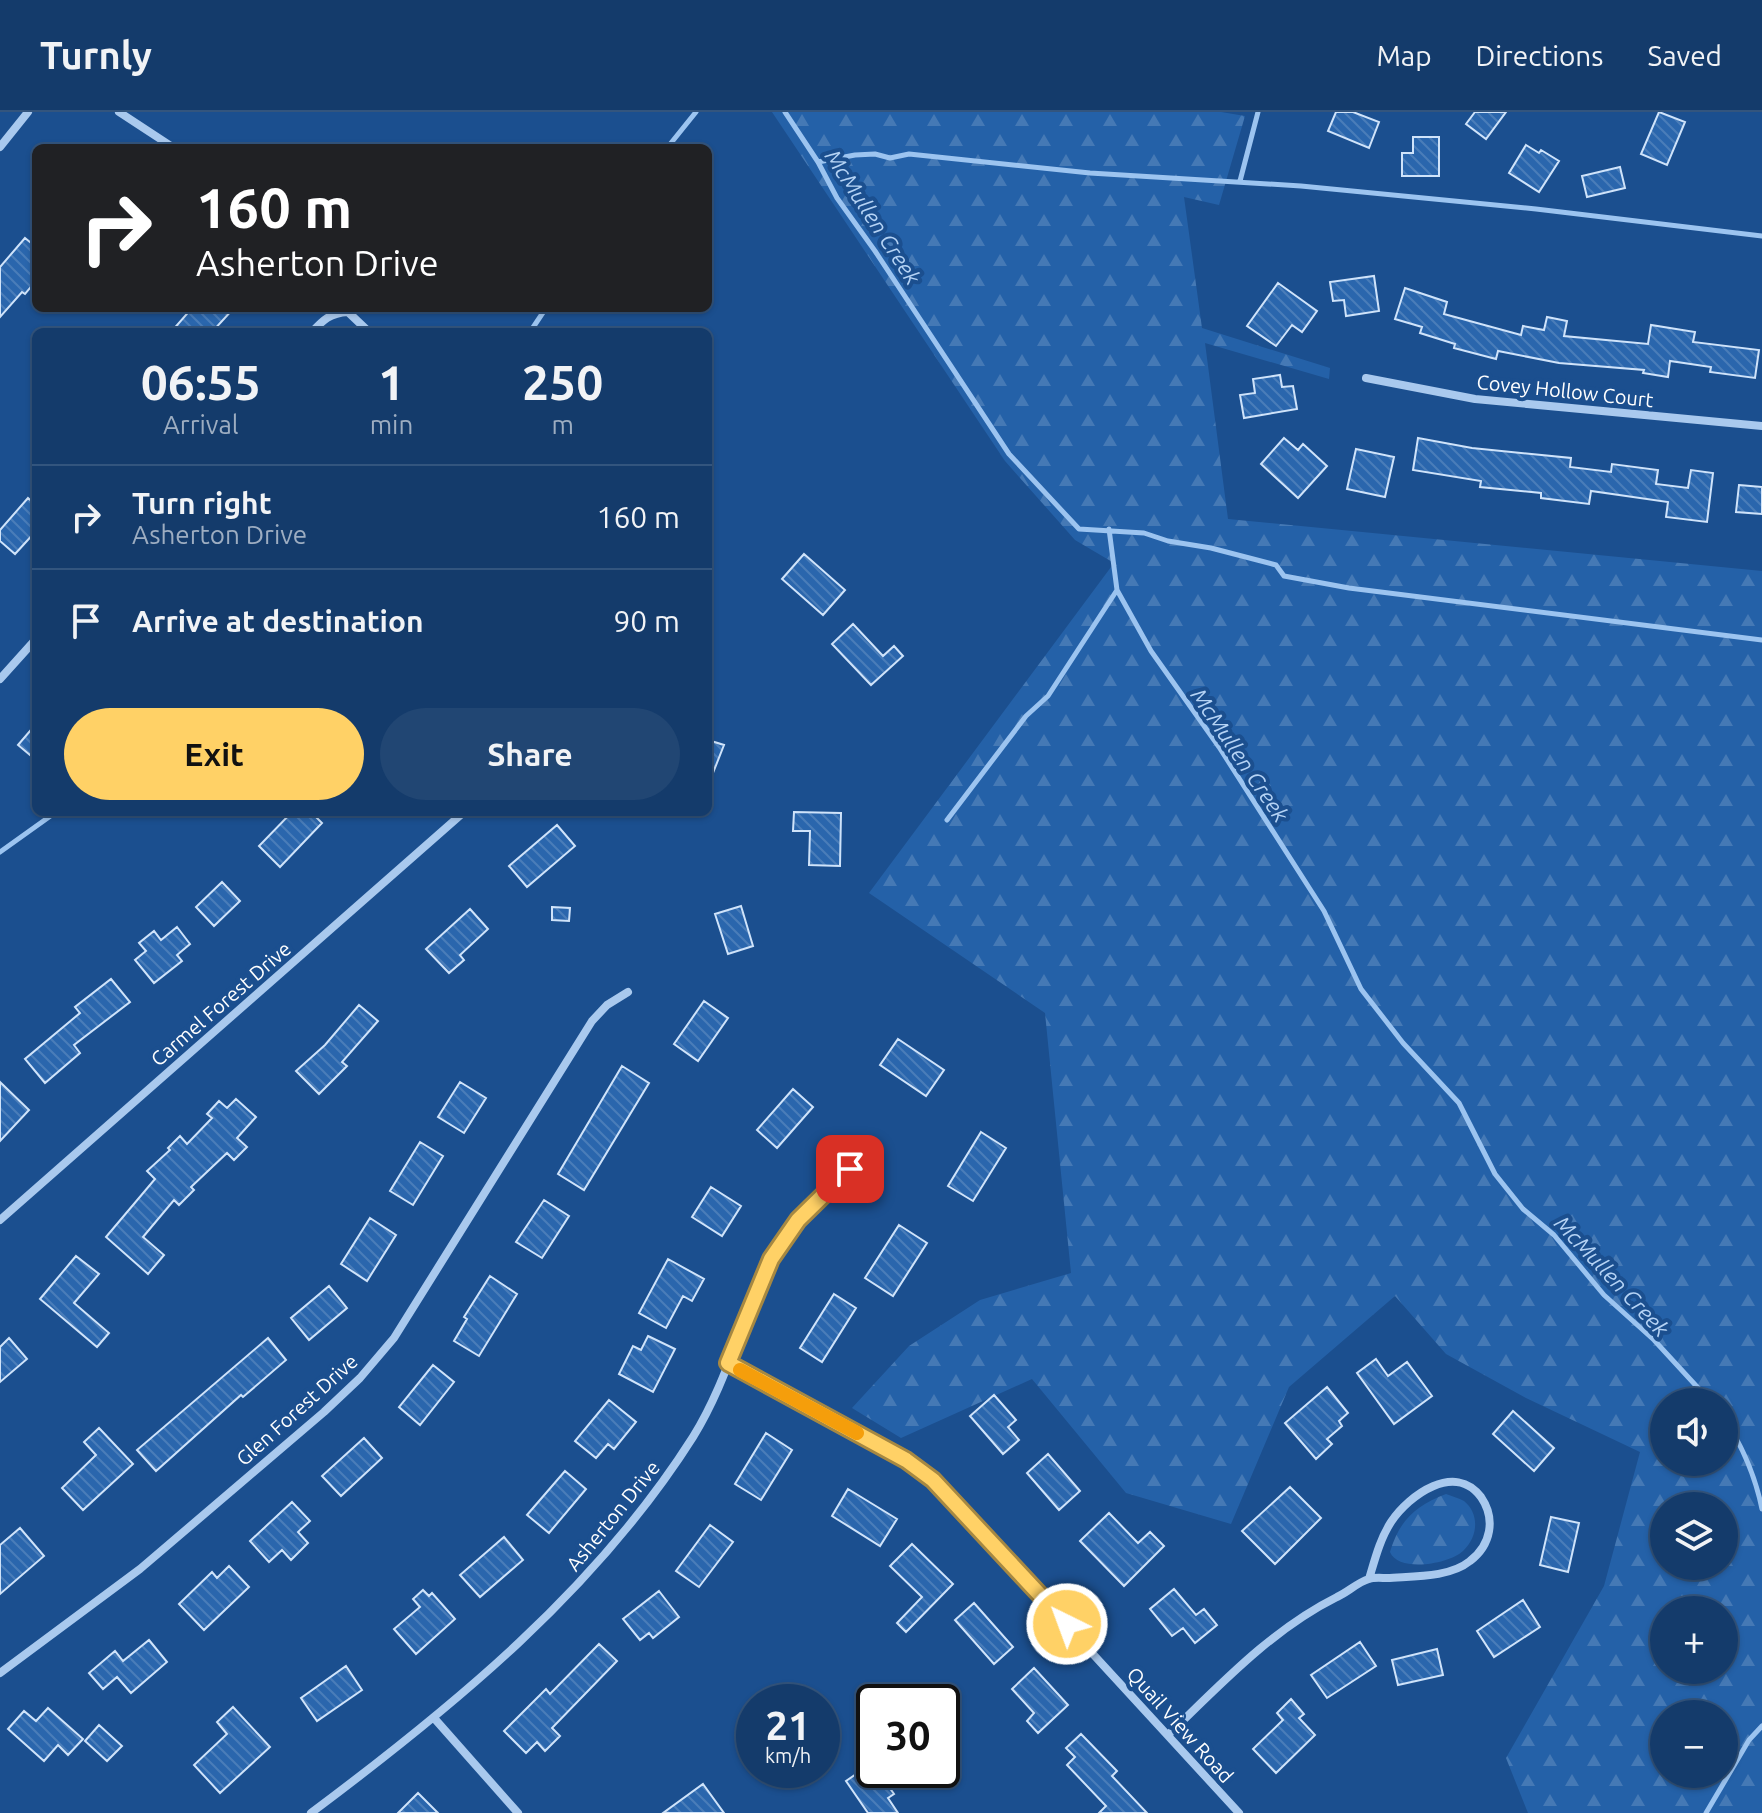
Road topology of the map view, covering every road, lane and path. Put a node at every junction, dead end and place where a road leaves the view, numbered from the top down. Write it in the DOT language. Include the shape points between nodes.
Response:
graph roads {
  1 [pos="28,112"];
  2 [pos="119,112"];
  3 [pos="168,144"];
  4 [pos="0,147"];
  5 [pos="348,312"];
  6 [pos="348,312"];
  7 [pos="316,328"];
  8 [pos="365,328"];
  9 [pos="1366,378"];
  10 [pos="1762,426"];
  11 [pos="32,643"];
  12 [pos="0,679"];
  13 [pos="459,816"];
  14 [pos="628,992"];
  15 [pos="850,1169"];
  16 [pos="0,1220"];
  17 [pos="728,1363"];
  18 [pos="1369,1579"];
  19 [pos="0,1673"];
  20 [pos="434,1718"];
  21 [pos="1168,1735"];
  22 [pos="311,1813"];
  23 [pos="518,1813"];
  24 [pos="1239,1813"];
  1 -- 4 [label="street"];
  2 -- 3 [label="street"];
  5 -- 8 [label="street"];
  6 -- 7 [label="street" via="325,318"];
  9 -- 10 [label="street, Covey Hollow Court" via="1475,399"];
  11 -- 12 [label="street"];
  13 -- 16 [label="street, Carmel Forest Drive"];
  14 -- 19 [label="street, Glen Forest Drive" via="607,1005 574,1046 394,1338 360,1378 140,1569"];
  15 -- 17 [label="street, Asherton Drive" via="798,1220 771,1259"];
  17 -- 20 [label="street, Asherton Drive" via="695,1433 608,1553"];
  17 -- 21 [label="street, Quail View Road" via="933,1480"];
  18 -- 18 [label="street" via="1447,1571 1469,1563 1490,1532 1491,1518 1481,1498 1457,1481 1422,1492 1392,1521"];
  18 -- 21 [label="street" via="1285,1627"];
  20 -- 22 [label="street, Asherton Drive"];
  20 -- 23 [label="street"];
  21 -- 24 [label="street, Quail View Road"];
}
